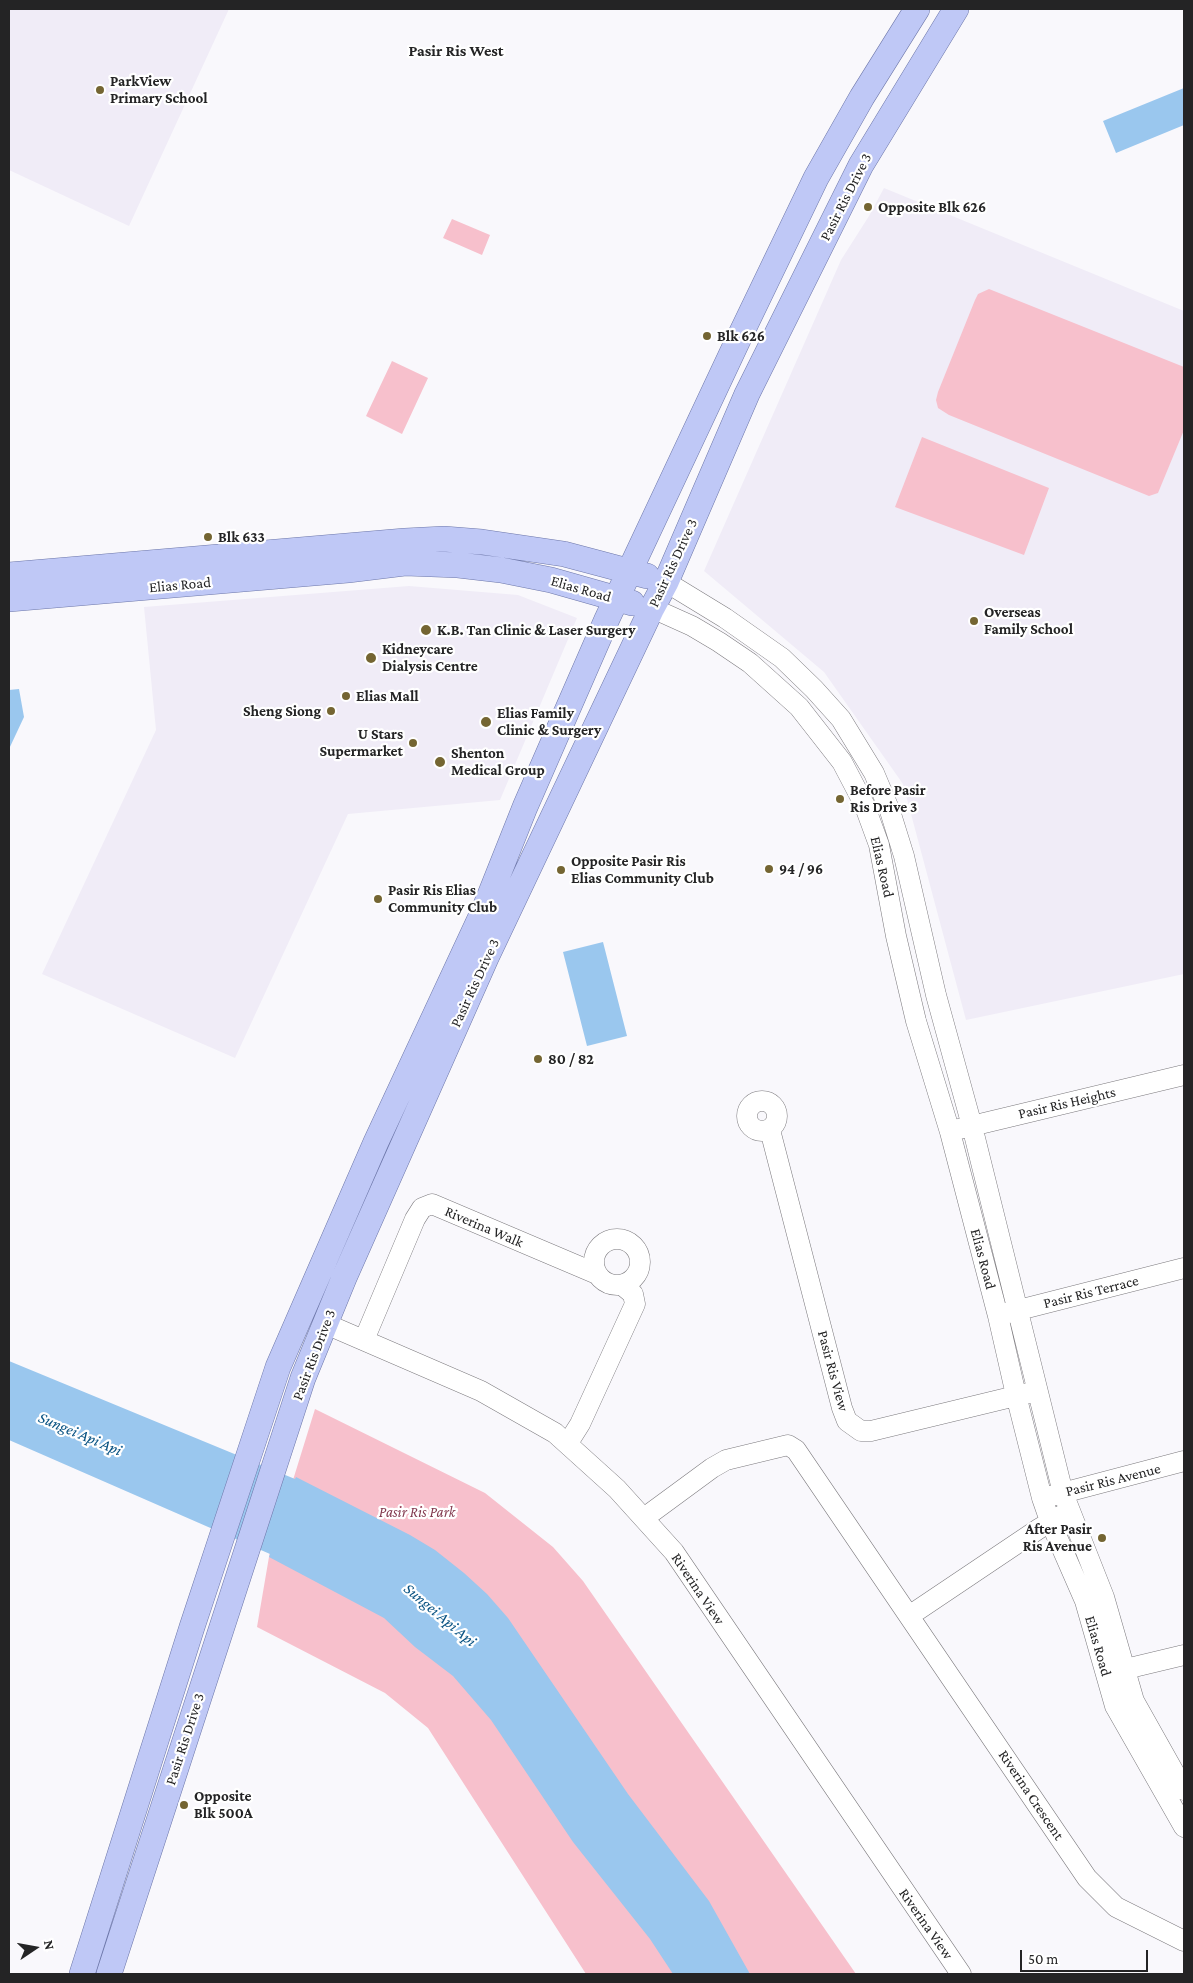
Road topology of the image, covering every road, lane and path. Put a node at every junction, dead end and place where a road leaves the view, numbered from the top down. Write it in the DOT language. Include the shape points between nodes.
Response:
graph roads {
  1 [pos="917,9"];
  2 [pos="956,9"];
  3 [pos="631,571"];
  4 [pos="9,575"];
  5 [pos="666,582"];
  6 [pos="9,599"];
  7 [pos="616,599"];
  8 [pos="652,608"];
  9 [pos="1184,1075"];
  10 [pos="972,1126"];
  11 [pos="770,1130"];
  12 [pos="950,1132"];
  13 [pos="1184,1268"];
  14 [pos="597,1274"];
  15 [pos="622,1284"];
  16 [pos="1019,1310"];
  17 [pos="998,1316"];
  18 [pos="326,1324"];
  19 [pos="364,1340"];
  20 [pos="1037,1391"];
  21 [pos="1016,1395"];
  22 [pos="568,1443"];
  23 [pos="1184,1461"];
  24 [pos="1062,1493"];
  25 [pos="1042,1498"];
  26 [pos="1069,1512"];
  27 [pos="644,1518"];
  28 [pos="1050,1521"];
  29 [pos="909,1616"];
  30 [pos="1184,1655"];
  31 [pos="1126,1669"];
  32 [pos="1106,1673"];
  33 [pos="1184,1790"];
  34 [pos="1184,1827"];
  35 [pos="1184,1941"];
  36 [pos="82,1974"];
  37 [pos="109,1974"];
  38 [pos="961,1974"];
  1 -- 3 [label="main road, Pasir Ris Drive 3" via="816,178"];
  2 -- 5 [label="main road, Pasir Ris Drive 3" via="860,165 748,394"];
  3 -- 4 [label="main road, Elias Road" via="564,554 444,539"];
  3 -- 5 [label="main road, Elias Road"];
  3 -- 7 [label="main road, Pasir Ris Drive 3"];
  5 -- 8 [label="main road, Pasir Ris Drive 3"];
  5 -- 10 [label="street, Elias Road" via="782,658 841,719 874,773 904,856 936,994"];
  6 -- 7 [label="main road, Elias Road" via="405,564 458,564 551,580"];
  7 -- 8 [label="main road, Elias Road"];
  7 -- 36 [label="main road, Pasir Ris Drive 3" via="525,807 484,910 384,1124 278,1368"];
  8 -- 12 [label="street, Elias Road" via="692,626 750,663 799,707 842,762 864,804 879,846 916,1020"];
  8 -- 18 [label="main road, Pasir Ris Drive 3" via="440,1060"];
  9 -- 10 [label="street, Pasir Ris Heights"];
  10 -- 12 [label="street, Pasir Ris Heights"];
  10 -- 16 [label="street, Elias Road"];
  11 -- 21 [label="street, Pasir Ris View" via="847,1421 861,1431 871,1431"];
  12 -- 17 [label="street, Elias Road"];
  13 -- 16 [label="street, Pasir Ris Terrace"];
  14 -- 15 [label="street, Riverina Walk" via="609,1283"];
  14 -- 15 [label="street" via="594,1258 600,1246 606,1241 622,1239 636,1249 639,1258 636,1274"];
  14 -- 19 [label="street, Riverina Walk" via="432,1204 422,1208 415,1219"];
  15 -- 22 [label="street" via="632,1294 635,1304 580,1424"];
  16 -- 17 [label="street, Pasir Ris Terrace"];
  16 -- 20 [label="street, Elias Road"];
  17 -- 21 [label="street, Elias Road"];
  18 -- 19 [label="street, Riverina View"];
  18 -- 37 [label="main road, Pasir Ris Drive 3" via="303,1378"];
  19 -- 22 [label="street, Riverina View" via="481,1391"];
  20 -- 21 [label="street, Pasir Ris View"];
  20 -- 24 [label="street, Elias Road"];
  21 -- 25 [label="street, Elias Road"];
  22 -- 27 [label="street, Riverina View"];
  23 -- 24 [label="street, Pasir Ris Avenue"];
  24 -- 25 [label="street, Pasir Ris Avenue"];
  24 -- 26 [label="street, Elias Road"];
  25 -- 28 [label="street, Elias Road"];
  26 -- 28 [label="street"];
  26 -- 31 [label="street, Elias Road" via="1104,1597"];
  27 -- 29 [label="street, Riverina Crescent" via="726,1460 788,1445 796,1450"];
  27 -- 38 [label="street, Riverina View" via="674,1552"];
  28 -- 29 [label="street"];
  28 -- 32 [label="street, Elias Road" via="1085,1601"];
  29 -- 35 [label="street, Riverina Crescent" via="1087,1878 1116,1907"];
  30 -- 31 [label="street"];
  31 -- 32 [label="street"];
  31 -- 33 [label="street, Elias Road" via="1134,1701"];
  32 -- 34 [label="street, Elias Road" via="1115,1706"];
}
